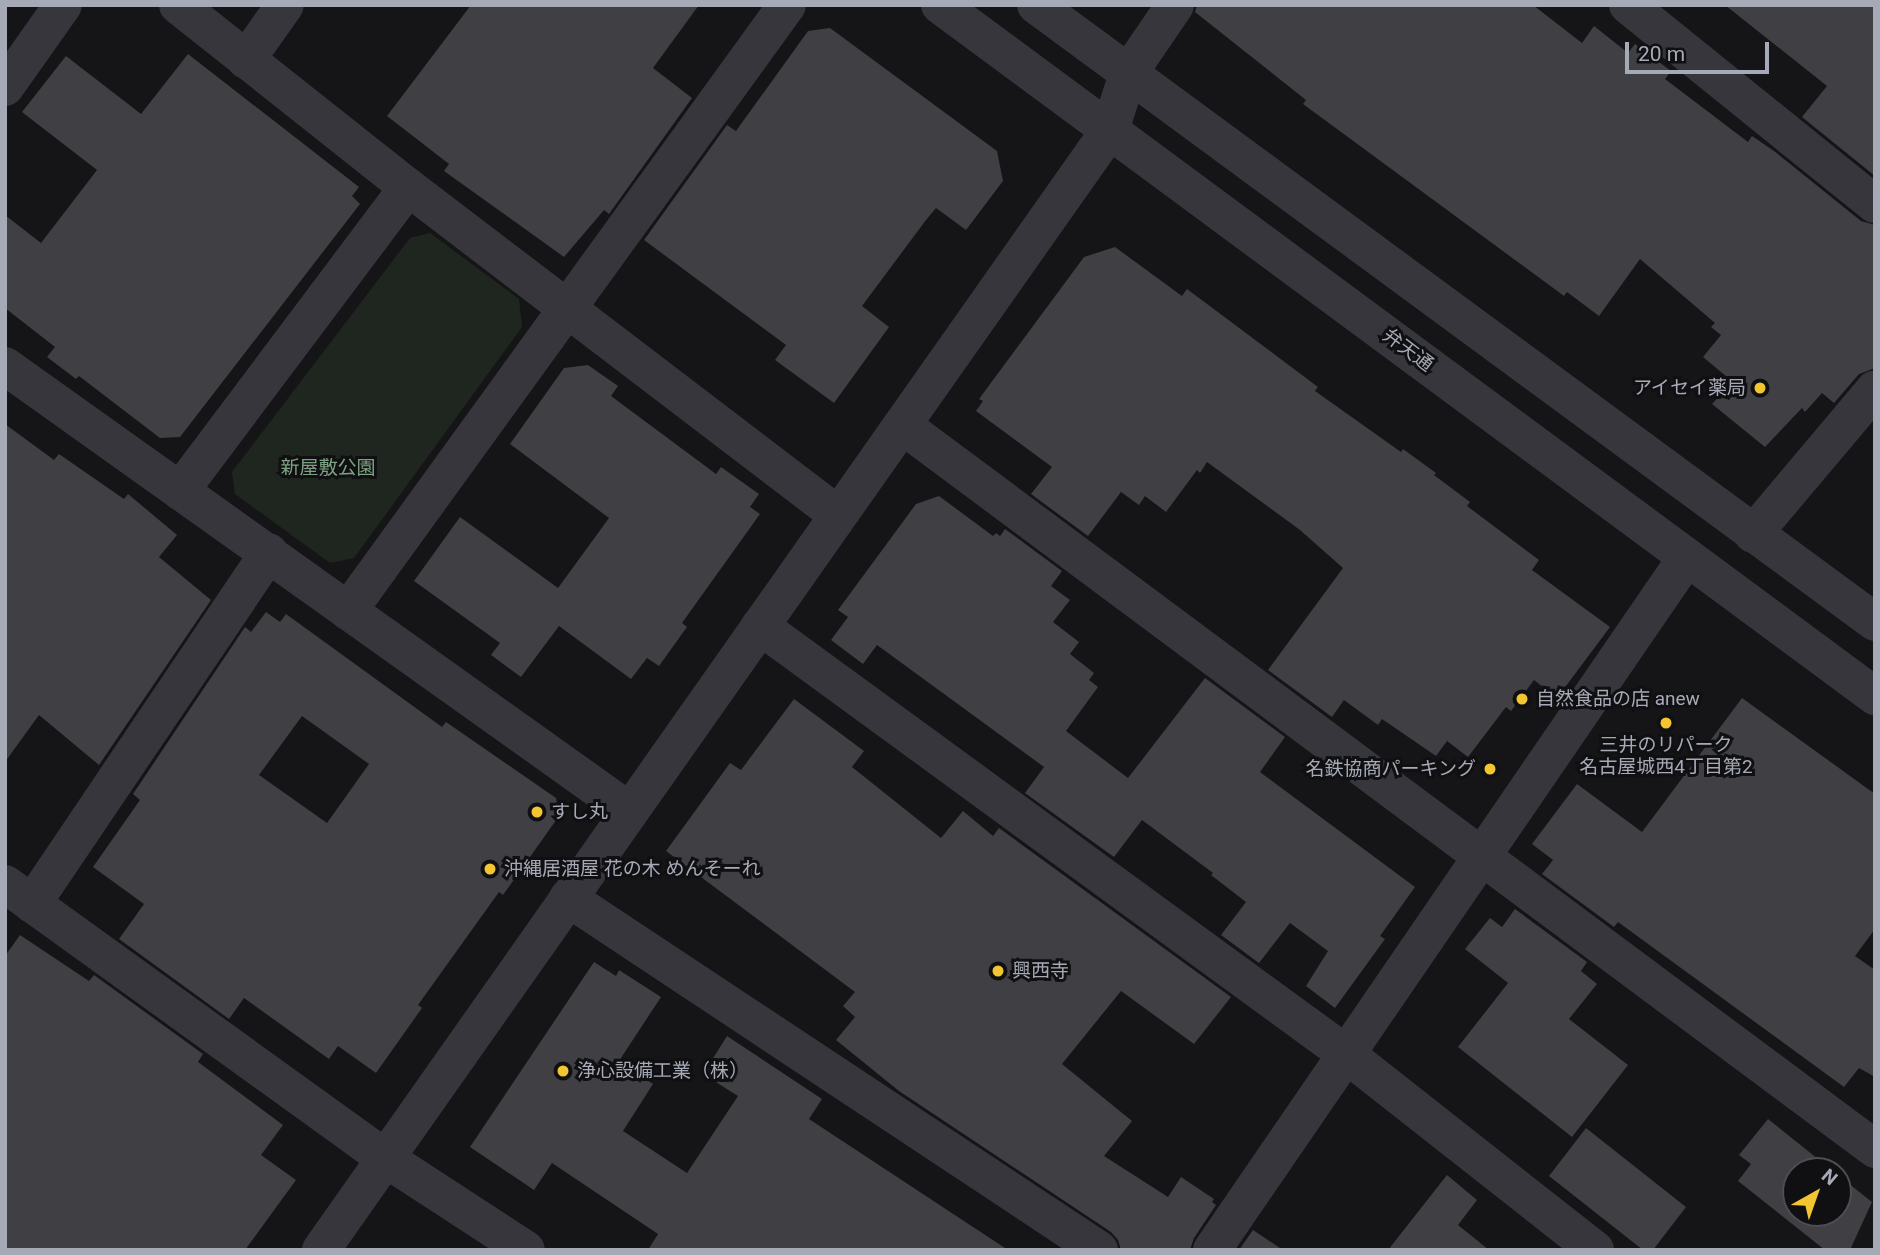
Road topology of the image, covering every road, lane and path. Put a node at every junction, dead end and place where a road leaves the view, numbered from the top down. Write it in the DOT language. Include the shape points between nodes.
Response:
graph roads {
  1 [pos="63,5"];
  2 [pos="178,5"];
  3 [pos="285,5"];
  4 [pos="788,5"];
  5 [pos="940,5"];
  6 [pos="1036,5"];
  7 [pos="1175,5"];
  8 [pos="1628,5"];
  9 [pos="246,60"];
  10 [pos="1128,74"];
  11 [pos="5,87"];
  12 [pos="1110,130"];
  13 [pos="408,187"];
  14 [pos="1875,204"];
  15 [pos="568,309"];
  16 [pos="5,366"];
  17 [pos="1875,389"];
  18 [pos="902,425"];
  19 [pos="180,491"];
  20 [pos="838,515"];
  21 [pos="1753,534"];
  22 [pos="269,553"];
  23 [pos="1687,557"];
  24 [pos="348,611"];
  25 [pos="1875,622"];
  26 [pos="760,626"];
  27 [pos="1875,696"];
  28 [pos="629,811"];
  29 [pos="1480,858"];
  30 [pos="19,894"];
  31 [pos="568,898"];
  32 [pos="1346,1054"];
  33 [pos="1875,1149"];
  34 [pos="385,1158"];
  35 [pos="321,1250"];
  36 [pos="526,1250"];
  37 [pos="1099,1250"];
  38 [pos="1212,1250"];
  39 [pos="1595,1250"];
  1 -- 11 [label="street"];
  2 -- 9 [label="street"];
  3 -- 9 [label="street"];
  4 -- 15 [label="street"];
  5 -- 12 [label="street, 弁天通"];
  6 -- 10 [label="street"];
  7 -- 10 [label="street"];
  8 -- 14 [label="street"];
  9 -- 13 [label="street"];
  10 -- 12 [label="street"];
  10 -- 21 [label="street"];
  12 -- 18 [label="street"];
  12 -- 23 [label="street, 弁天通"];
  13 -- 15 [label="street"];
  13 -- 19 [label="street"];
  15 -- 20 [label="street"];
  15 -- 24 [label="street"];
  16 -- 19 [label="street"];
  17 -- 21 [label="street"];
  18 -- 20 [label="street"];
  18 -- 29 [label="street"];
  19 -- 22 [label="street"];
  20 -- 26 [label="street"];
  21 -- 25 [label="street"];
  22 -- 24 [label="street"];
  22 -- 30 [label="street"];
  23 -- 27 [label="street, 弁天通"];
  23 -- 29 [label="street"];
  24 -- 28 [label="street"];
  26 -- 28 [label="street"];
  26 -- 32 [label="street"];
  28 -- 31 [label="street"];
  29 -- 32 [label="street"];
  29 -- 33 [label="street"];
  30 -- 34 [label="street"];
  31 -- 34 [label="street"];
  31 -- 37 [label="street"];
  32 -- 38 [label="street"];
  32 -- 39 [label="street"];
  34 -- 35 [label="street"];
  34 -- 36 [label="street"];
}
